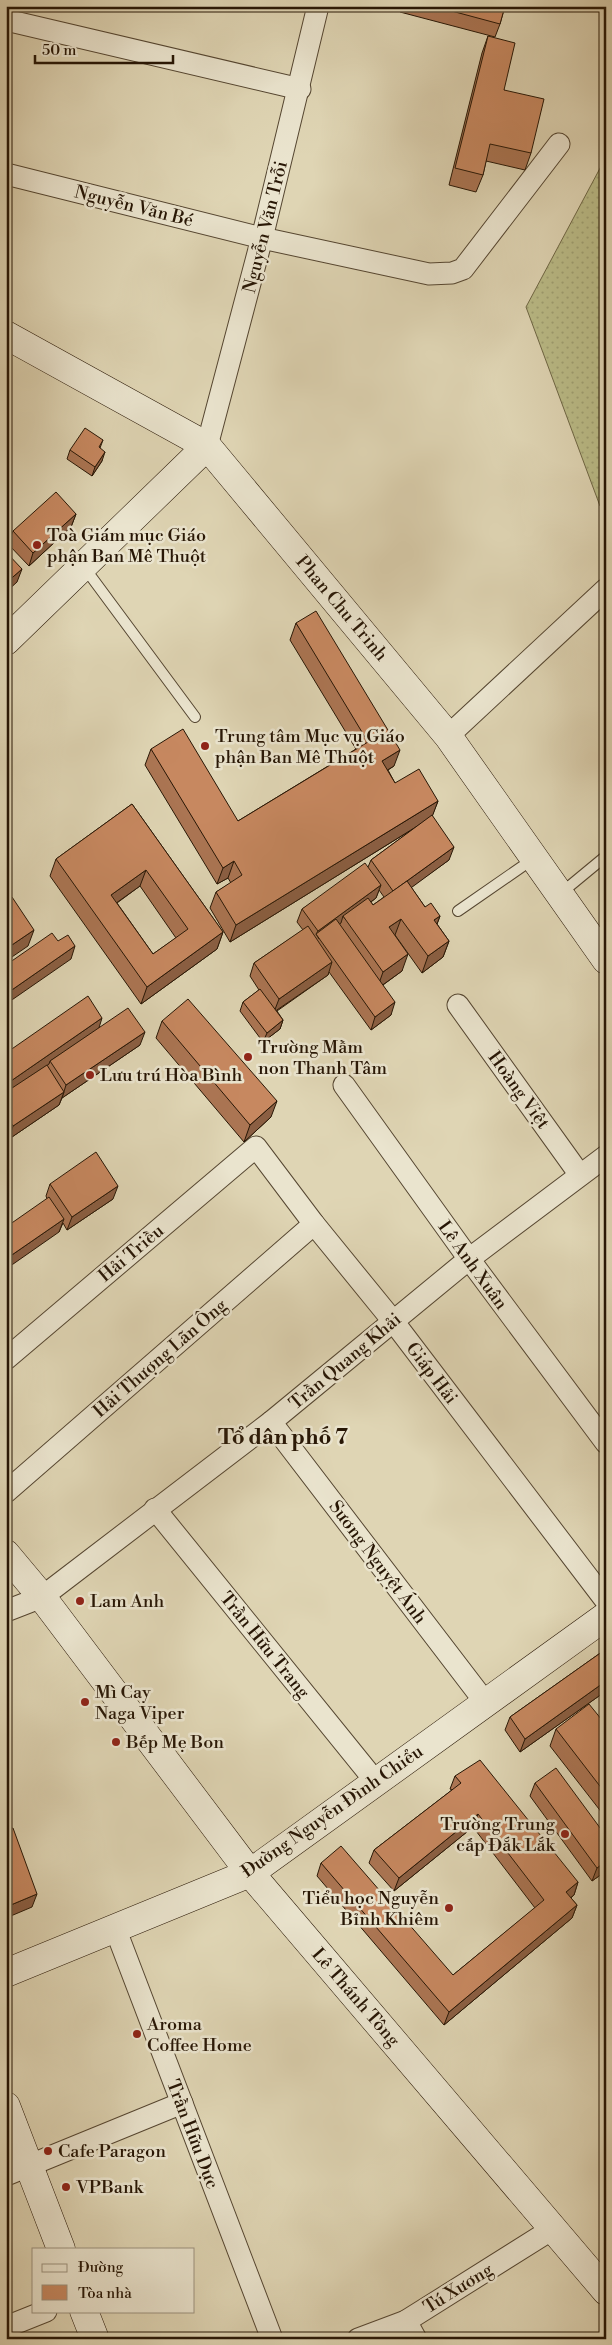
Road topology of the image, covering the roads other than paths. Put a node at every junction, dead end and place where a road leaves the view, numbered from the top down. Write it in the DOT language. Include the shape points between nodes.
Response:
graph roads {
  1 [pos="318,6"];
  2 [pos="6,20"];
  3 [pos="300,89"];
  4 [pos="559,144"];
  5 [pos="6,174"];
  6 [pos="262,238"];
  7 [pos="6,335"];
  8 [pos="207,446"];
  9 [pos="83,566"];
  10 [pos="606,589"];
  11 [pos="6,640"];
  12 [pos="195,717"];
  13 [pos="448,736"];
  14 [pos="606,856"];
  15 [pos="534,858"];
  16 [pos="560,895"];
  17 [pos="458,911"];
  18 [pos="606,960"];
  19 [pos="458,1005"];
  20 [pos="344,1085"];
  21 [pos="256,1147"];
  22 [pos="606,1156"];
  23 [pos="580,1175"];
  24 [pos="314,1224"];
  25 [pos="468,1259"];
  26 [pos="393,1321"];
  27 [pos="6,1359"];
  28 [pos="271,1422"];
  29 [pos="606,1443"];
  30 [pos="6,1492"];
  31 [pos="155,1508"];
  32 [pos="6,1554"];
  33 [pos="42,1596"];
  34 [pos="606,1601"];
  35 [pos="6,1611"];
  36 [pos="606,1616"];
  37 [pos="485,1702"];
  38 [pos="376,1782"];
  39 [pos="250,1873"];
  40 [pos="115,1928"];
  41 [pos="6,1973"];
  42 [pos="182,2103"];
  43 [pos="6,2106"];
  44 [pos="18,2170"];
  45 [pos="554,2228"];
  46 [pos="60,2248"];
  47 [pos="606,2291"];
  48 [pos="44,2312"];
  49 [pos="84,2312"];
  50 [pos="6,2327"];
  51 [pos="411,2330"];
  52 [pos="95,2339"];
  53 [pos="272,2339"];
  54 [pos="358,2339"];
  1 -- 3 [label="street, Nguyễn Văn Trỗi"];
  2 -- 3 [label="street"];
  3 -- 6 [label="street, Nguyễn Văn Trỗi"];
  4 -- 6 [label="street, Nguyễn Văn Bé" via="463,269 452,273 429,274"];
  5 -- 6 [label="street, Nguyễn Văn Bé"];
  6 -- 8 [label="street, Nguyễn Văn Trỗi"];
  7 -- 8 [label="main road, Phan Chu Trinh"];
  8 -- 9 [label="main road"];
  8 -- 13 [label="main road, Phan Chu Trinh"];
  9 -- 11 [label="main road"];
  9 -- 12 [label="lane"];
  10 -- 13 [label="street"];
  13 -- 15 [label="main road, Phan Chu Trinh"];
  14 -- 16 [label="lane"];
  15 -- 16 [label="main road, Phan Chu Trinh"];
  15 -- 17 [label="lane"];
  16 -- 18 [label="main road, Phan Chu Trinh"];
  19 -- 23 [label="street, Hoàng Việt"];
  20 -- 25 [label="street, Lê Anh Xuân"];
  21 -- 24 [label="street, Giáp Hải"];
  21 -- 27 [label="street, Hải Triều"];
  22 -- 23 [label="street, Trần Quang Khải"];
  23 -- 25 [label="street, Trần Quang Khải"];
  24 -- 26 [label="street, Giáp Hải"];
  24 -- 30 [label="street, Hải Thượng Lãn Ông"];
  25 -- 26 [label="street, Trần Quang Khải"];
  25 -- 29 [label="street, Lê Anh Xuân"];
  26 -- 28 [label="street, Trần Quang Khải"];
  26 -- 34 [label="street, Giáp Hải"];
  28 -- 31 [label="street, Trần Quang Khải"];
  28 -- 37 [label="street, Sương Nguyệt Ánh"];
  31 -- 33 [label="street, Trần Quang Khải"];
  31 -- 38 [label="street, Trần Hữu Trang"];
  32 -- 33 [label="main road, Lê Thánh Tông"];
  33 -- 35 [label="street, Trần Quang Khải"];
  33 -- 39 [label="main road, Lê Thánh Tông"];
  36 -- 37 [label="main road, Đường Nguyễn Đình Chiểu"];
  37 -- 38 [label="main road, Đường Nguyễn Đình Chiểu"];
  38 -- 39 [label="main road, Đường Nguyễn Đình Chiểu"];
  39 -- 40 [label="main road, Đường Nguyễn Đình Chiểu"];
  39 -- 45 [label="main road, Lê Thánh Tông"];
  40 -- 41 [label="main road, Đường Nguyễn Đình Chiểu"];
  40 -- 42 [label="street, Trần Hữu Dực"];
  42 -- 44 [label="street"];
  42 -- 53 [label="street, Trần Hữu Dực"];
  43 -- 44 [label="main road"];
  44 -- 46 [label="main road"];
  45 -- 47 [label="main road, Lê Thánh Tông"];
  45 -- 51 [label="street, Tú Xương"];
  48 -- 50 [label="street"];
  49 -- 52 [label="main road"];
  51 -- 54 [label="street, Tú Xương"];
}
